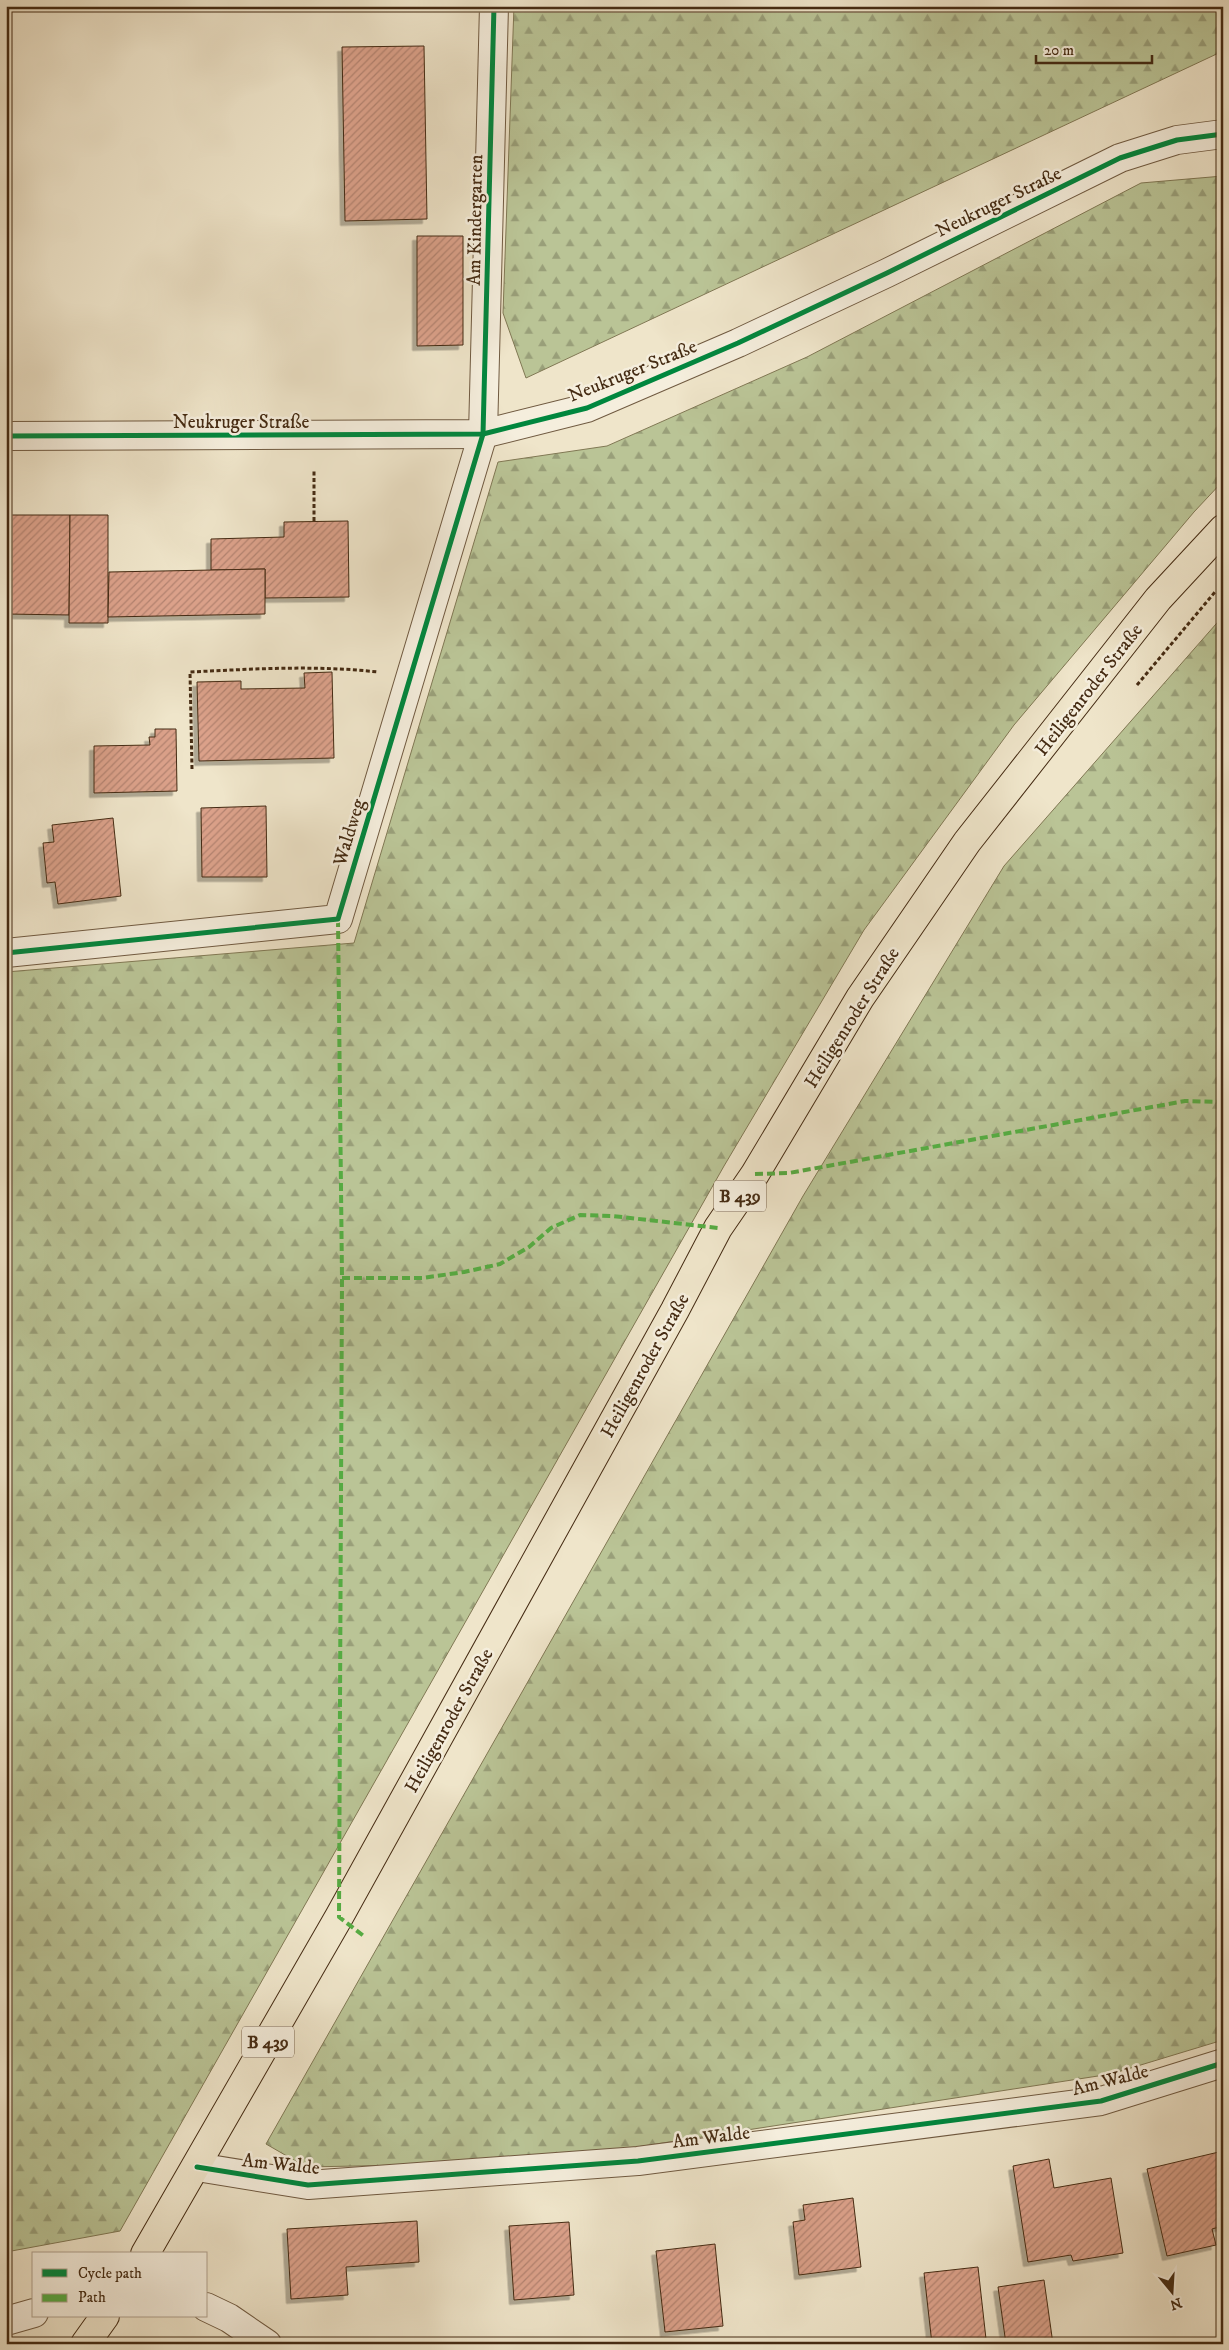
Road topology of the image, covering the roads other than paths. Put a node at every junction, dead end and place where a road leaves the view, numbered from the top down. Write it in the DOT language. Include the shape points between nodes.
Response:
graph roads {
  1 [pos="494,6"];
  2 [pos="1223,134"];
  3 [pos="483,434"];
  4 [pos="6,436"];
  5 [pos="1223,529"];
  6 [pos="6,953"];
  7 [pos="1223,2063"];
  8 [pos="197,2167"];
  9 [pos="146,2252"];
  10 [pos="208,2308"];
  11 [pos="32,2314"];
  12 [pos="104,2318"];
  13 [pos="6,2321"];
  14 [pos="85,2344"];
  15 [pos="267,2344"];
  1 -- 3 [label="street, Am Kindergarten"];
  2 -- 3 [label="street, Neukruger Straße" via="1177,140 1120,158 729,347 587,408"];
  3 -- 4 [label="street, Neukruger Straße"];
  3 -- 6 [label="street, Waldweg" via="338,919"];
  5 -- 8 [label="main road, Heiligenroder Straße / B 439" via="1158,599 967,842 860,998 755,1174 718,1228 344,1909"];
  7 -- 8 [label="street, Am Walde" via="1101,2101 638,2161 308,2185"];
  8 -- 9 [label="main road, Heiligenroder Straße / B 439"];
  10 -- 15 [label="street"];
  11 -- 13 [label="street"];
  12 -- 14 [label="main road"];
}
